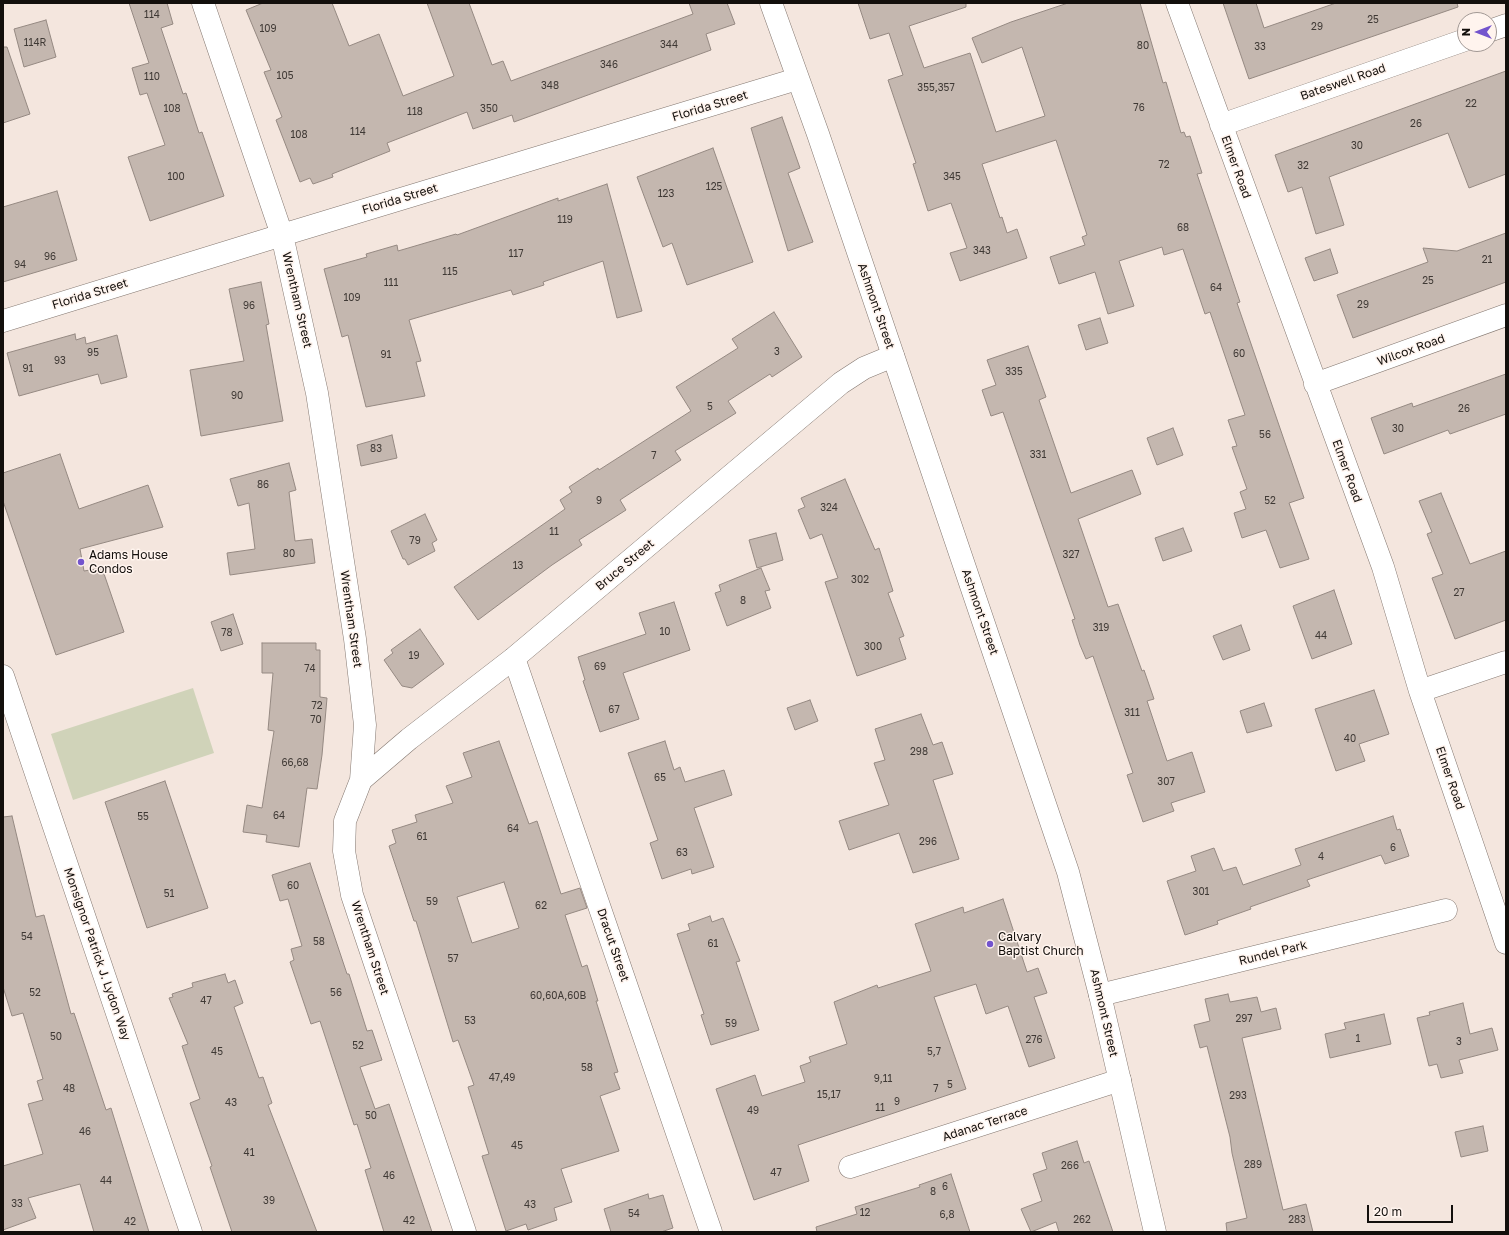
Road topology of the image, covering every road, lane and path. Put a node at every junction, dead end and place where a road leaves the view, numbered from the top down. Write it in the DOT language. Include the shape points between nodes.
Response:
graph roads {
  1 [pos="203,3"];
  2 [pos="771,3"];
  3 [pos="1177,3"];
  4 [pos="1457,43"];
  5 [pos="798,79"];
  6 [pos="1221,125"];
  7 [pos="282,235"];
  8 [pos="1506,315"];
  9 [pos="3,321"];
  10 [pos="893,356"];
  11 [pos="1315,384"];
  12 [pos="514,658"];
  13 [pos="1506,662"];
  14 [pos="3,676"];
  15 [pos="1420,691"];
  16 [pos="360,780"];
  17 [pos="1446,910"];
  18 [pos="1506,943"];
  19 [pos="1100,995"];
  20 [pos="1120,1080"];
  21 [pos="850,1167"];
  22 [pos="191,1232"];
  23 [pos="465,1232"];
  24 [pos="711,1232"];
  25 [pos="1155,1232"];
  1 -- 7 [label="street, Wrentham Street"];
  2 -- 5 [label="street, Ashmont Street"];
  3 -- 6 [label="street, Elmer Road"];
  4 -- 6 [label="street, Bateswell Road"];
  5 -- 7 [label="street, Florida Street"];
  5 -- 10 [label="street, Ashmont Street"];
  6 -- 11 [label="street, Elmer Road"];
  7 -- 9 [label="street, Florida Street"];
  7 -- 16 [label="street, Wrentham Street" via="317,393 355,639 365,725"];
  8 -- 11 [label="street, Wilcox Road"];
  10 -- 12 [label="street, Bruce Street" via="864,368 841,383"];
  10 -- 19 [label="street, Ashmont Street" via="1068,872"];
  11 -- 15 [label="street, Elmer Road" via="1383,567"];
  12 -- 16 [label="street, Bruce Street"];
  12 -- 24 [label="street, Dracut Street"];
  13 -- 15 [label="street"];
  14 -- 22 [label="street, Monsignor Patrick J. Lydon Way"];
  15 -- 18 [label="street, Elmer Road"];
  16 -- 23 [label="street, Wrentham Street" via="345,821 344,851 352,894"];
  17 -- 19 [label="street, Rundel Park"];
  19 -- 20 [label="street, Ashmont Street"];
  20 -- 21 [label="street, Adanac Terrace"];
  20 -- 25 [label="street, Ashmont Street"];
}
